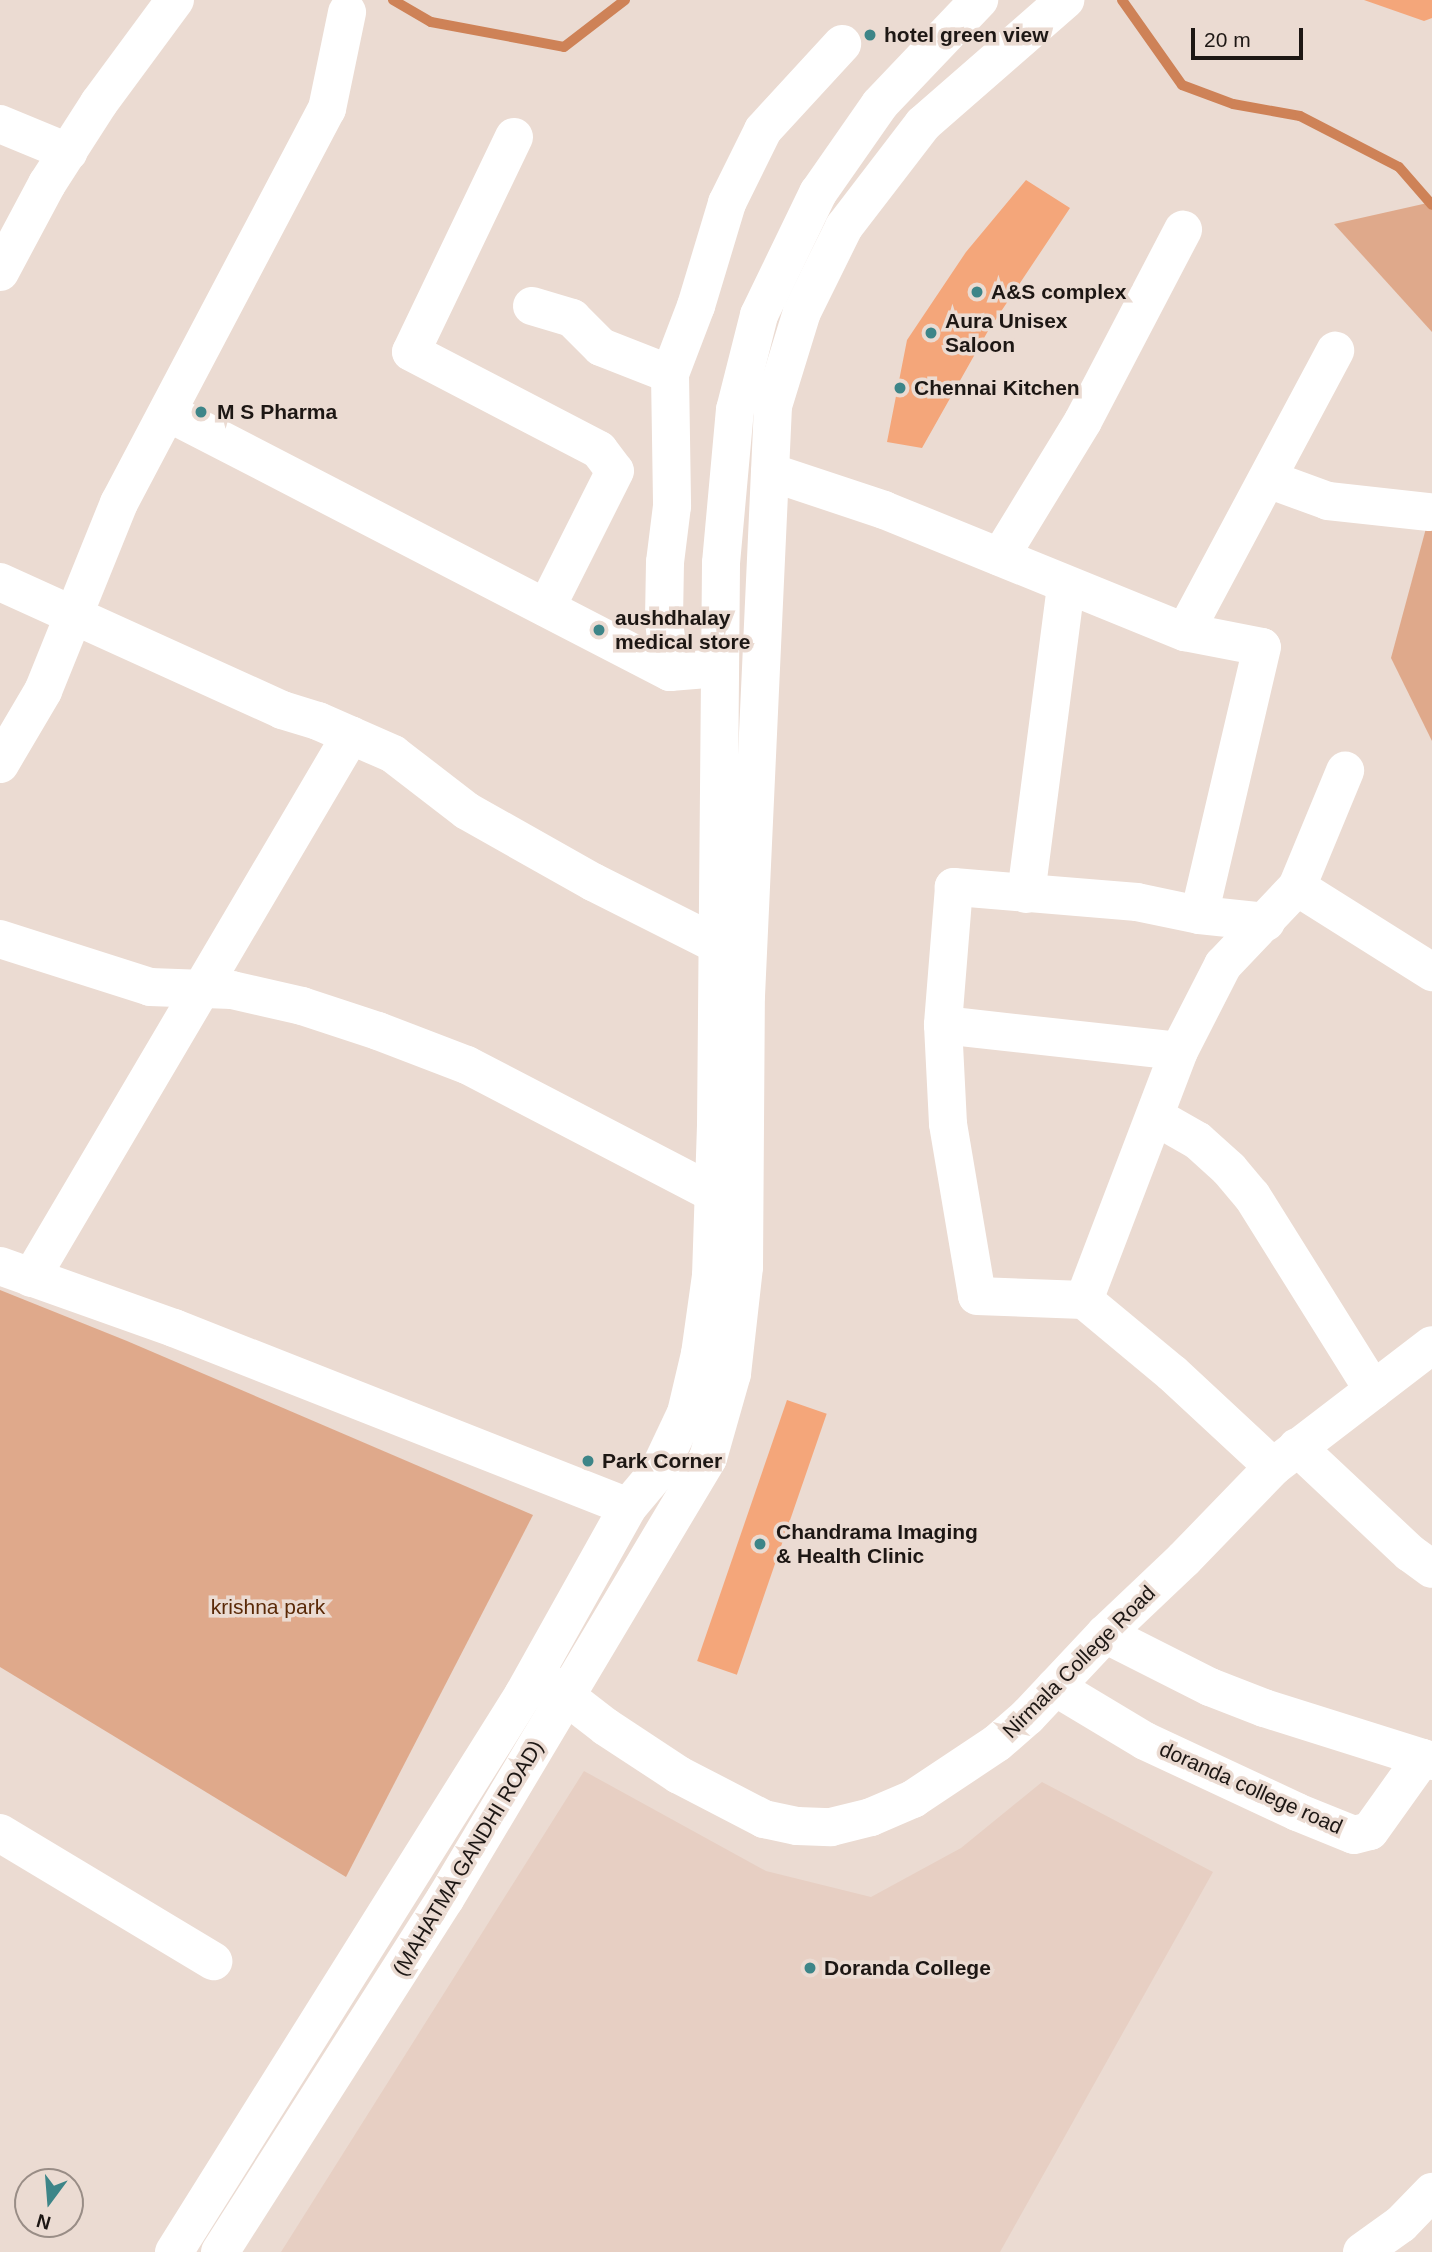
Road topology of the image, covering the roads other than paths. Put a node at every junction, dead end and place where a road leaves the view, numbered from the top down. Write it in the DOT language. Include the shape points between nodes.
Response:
graph roads {
  1 [pos="175,0"];
  2 [pos="1065,0"];
  3 [pos="968,11"];
  4 [pos="347,12"];
  5 [pos="842,44"];
  6 [pos="0,124"];
  7 [pos="514,137"];
  8 [pos="68,152"];
  9 [pos="1183,230"];
  10 [pos="0,272"];
  11 [pos="533,306"];
  12 [pos="1335,352"];
  13 [pos="670,374"];
  14 [pos="169,413"];
  15 [pos="770,472"];
  16 [pos="1268,479"];
  17 [pos="1429,512"];
  18 [pos="1000,557"];
  19 [pos="0,582"];
  20 [pos="1066,585"];
  21 [pos="546,608"];
  22 [pos="72,614"];
  23 [pos="1185,632"];
  24 [pos="719,668"];
  25 [pos="670,672"];
  26 [pos="351,734"];
  27 [pos="0,764"];
  28 [pos="1345,771"];
  29 [pos="1297,887"];
  30 [pos="1026,894"];
  31 [pos="1199,915"];
  32 [pos="1266,922"];
  33 [pos="0,939"];
  34 [pos="718,945"];
  35 [pos="1432,972"];
  36 [pos="201,989"];
  37 [pos="943,1025"];
  38 [pos="1179,1051"];
  39 [pos="1156,1116"];
  40 [pos="713,1192"];
  41 [pos="15,1272"];
  42 [pos="1084,1300"];
  43 [pos="1432,1345"];
  44 [pos="1373,1390"];
  45 [pos="1285,1457"];
  46 [pos="628,1507"];
  47 [pos="1432,1569"];
  48 [pos="1105,1634"];
  49 [pos="536,1672"];
  50 [pos="1055,1688"];
  51 [pos="565,1697"];
  52 [pos="1427,1759"];
  53 [pos="0,1833"];
  54 [pos="214,1961"];
  55 [pos="1432,2192"];
  56 [pos="174,2252"];
  57 [pos="220,2252"];
  58 [pos="1362,2252"];
  1 -- 8 [label="street"];
  2 -- 15 [label="street, (MAHATMA GANDHI ROAD)" via="923,124 844,227 802,312 781,379 773,406"];
  3 -- 24 [label="street" via="880,104 818,194 759,315 735,410 721,563"];
  4 -- 14 [label="street" via="327,108"];
  5 -- 13 [label="street" via="763,130 727,203"];
  6 -- 8 [label="street"];
  7 -- 21 [label="street" via="411,352 599,450 615,471"];
  8 -- 10 [label="street"];
  9 -- 18 [label="street" via="1083,421"];
  11 -- 13 [label="street" via="572,318 601,346"];
  12 -- 16 [label="street"];
  13 -- 25 [label="street" via="672,506 664,621"];
  14 -- 21 [label="street"];
  14 -- 22 [label="street" via="119,503"];
  15 -- 18 [label="street" via="884,510"];
  15 -- 51 [label="street, (MAHATMA GANDHI ROAD)" via="746,996 744,1267 732,1374 708,1458"];
  16 -- 17 [label="street" via="1328,501"];
  16 -- 23 [label="street"];
  18 -- 20 [label="street"];
  19 -- 22 [label="street"];
  20 -- 23 [label="street"];
  20 -- 30 [label="street"];
  21 -- 25 [label="street"];
  22 -- 26 [label="street" via="282,710"];
  22 -- 27 [label="street" via="43,691"];
  23 -- 31 [label="street" via="1262,647"];
  24 -- 25 [label="street"];
  24 -- 34 [label="street"];
  26 -- 34 [label="street" via="393,754 467,811"];
  26 -- 36 [label="street"];
  28 -- 29 [label="street"];
  29 -- 32 [label="street"];
  29 -- 35 [label="street"];
  30 -- 31 [label="street" via="1137,902"];
  30 -- 37 [label="street" via="954,887"];
  31 -- 32 [label="street"];
  32 -- 38 [label="street" via="1223,965"];
  33 -- 36 [label="street" via="150,987"];
  34 -- 40 [label="street"];
  36 -- 40 [label="street" via="232,990 302,1006 467,1065"];
  36 -- 41 [label="street"];
  37 -- 38 [label="street"];
  37 -- 42 [label="street" via="948,1124 977,1296"];
  38 -- 39 [label="street"];
  39 -- 42 [label="street"];
  39 -- 44 [label="street" via="1198,1141 1252,1196"];
  40 -- 46 [label="street" via="711,1276 686,1413 659,1470"];
  41 -- 46 [label="street" via="174,1328"];
  42 -- 45 [label="street"];
  43 -- 44 [label="street, Nirmala College Road"];
  44 -- 45 [label="street, Nirmala College Road"];
  45 -- 47 [label="street"];
  45 -- 48 [label="street, Nirmala College Road"];
  46 -- 49 [label="street"];
  48 -- 50 [label="street, Nirmala College Road"];
  48 -- 52 [label="street" via="1210,1687 1264,1708"];
  49 -- 51 [label="street, Nirmala College Road"];
  49 -- 56 [label="street"];
  50 -- 51 [label="street, Nirmala College Road" via="1027,1717 959,1771 903,1804 831,1827 797,1826 739,1808 679,1775"];
  50 -- 52 [label="street, doranda college road" via="1145,1741 1354,1835 1370,1832"];
  51 -- 57 [label="street, (MAHATMA GANDHI ROAD)" via="445,1899"];
  53 -- 54 [label="street"];
  55 -- 58 [label="street" via="1401,2224"];
}
